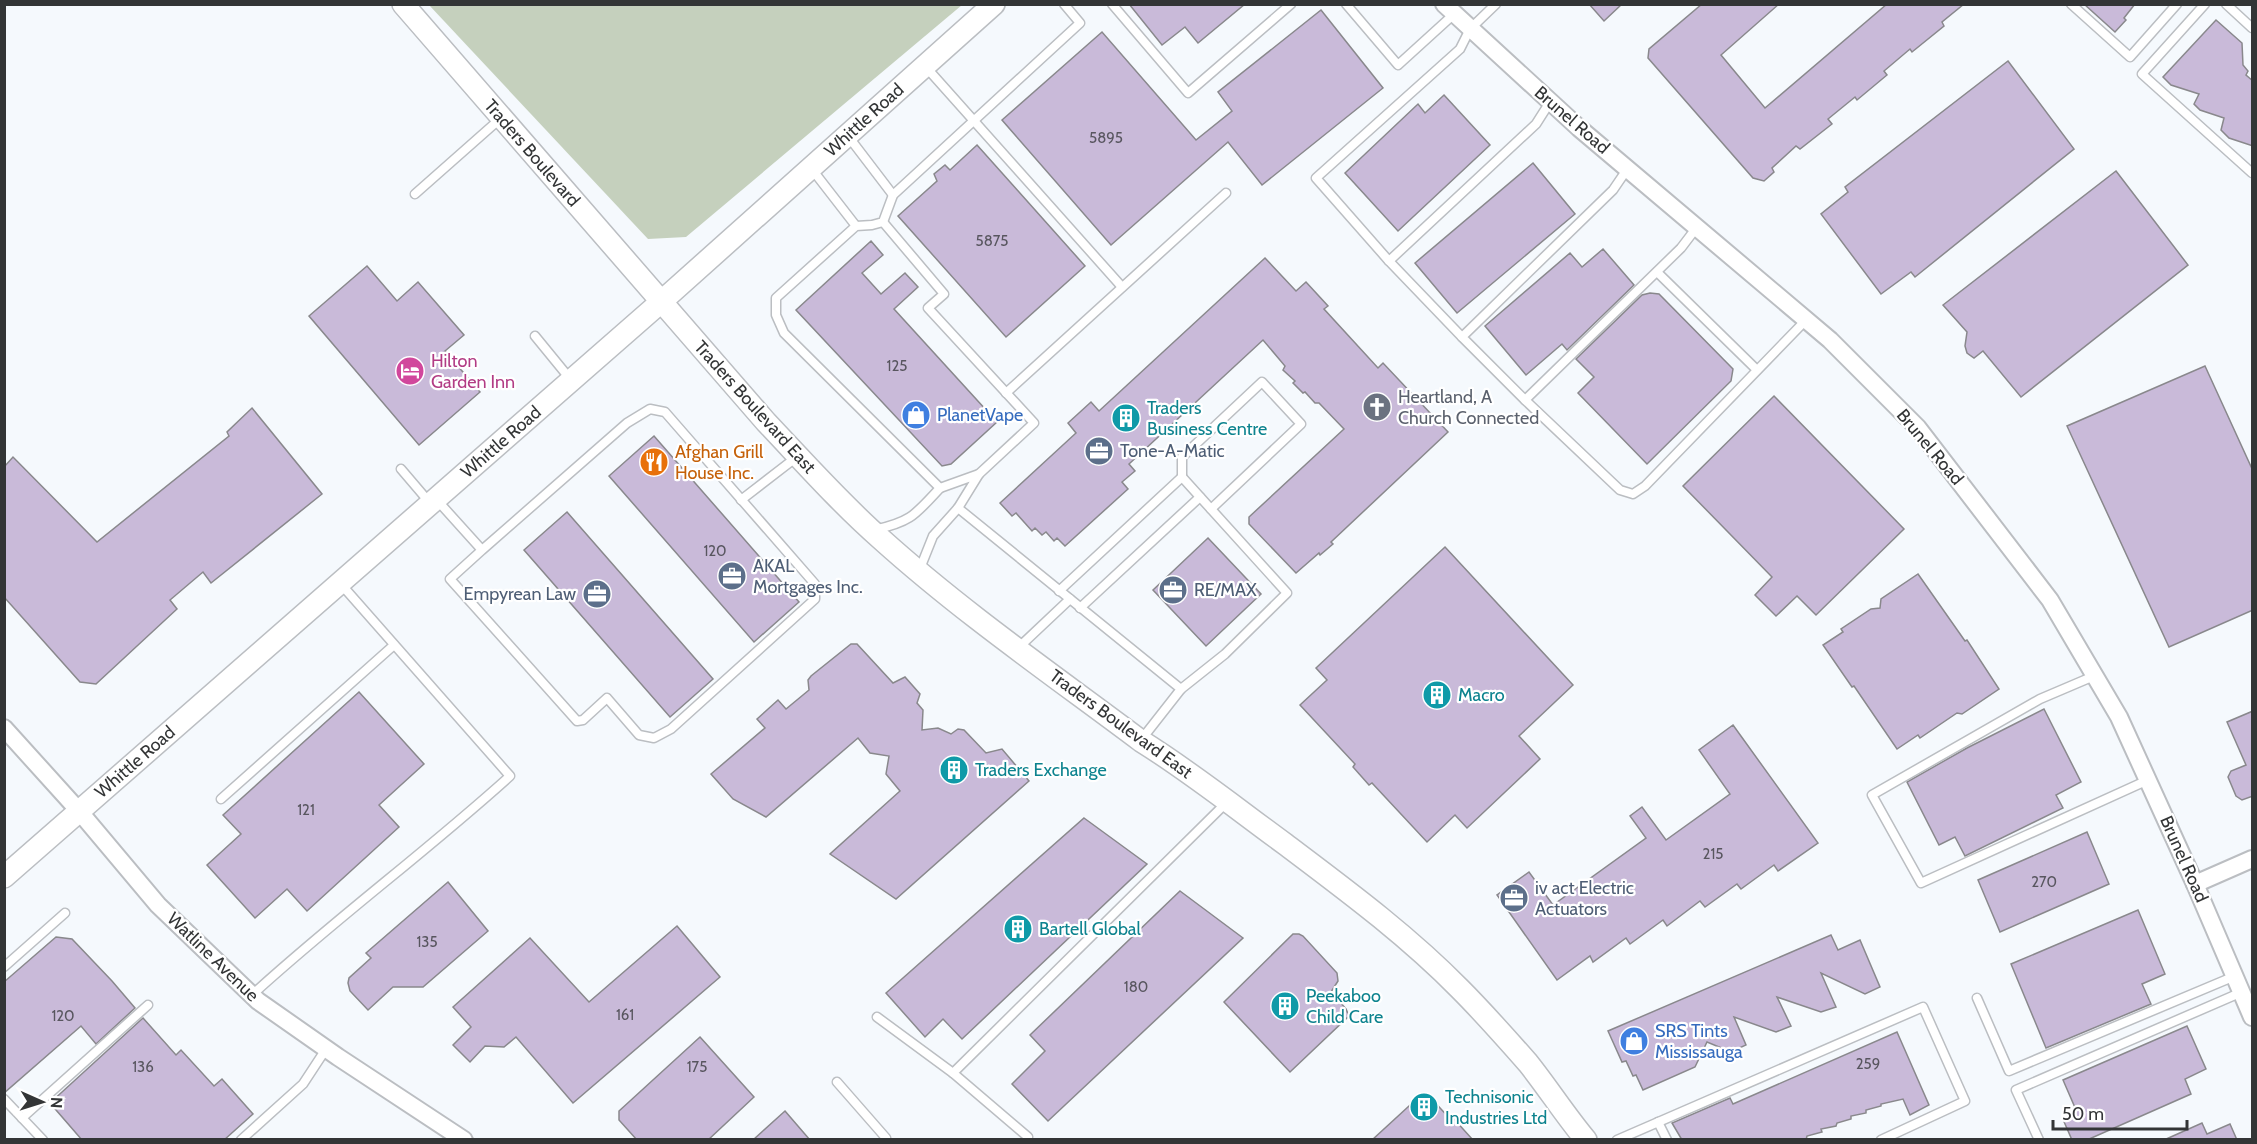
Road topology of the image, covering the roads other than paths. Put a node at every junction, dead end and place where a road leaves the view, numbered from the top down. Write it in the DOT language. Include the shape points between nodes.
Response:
graph roads {
  1 [pos="403,4"];
  2 [pos="994,4"];
  3 [pos="1064,4"];
  4 [pos="1112,4"];
  5 [pos="1291,4"];
  6 [pos="1346,4"];
  7 [pos="1496,4"];
  8 [pos="2070,4"];
  9 [pos="2177,4"];
  10 [pos="2205,4"];
  11 [pos="2226,4"];
  12 [pos="1448,10"];
  13 [pos="2253,28"];
  14 [pos="1470,29"];
  15 [pos="925,66"];
  16 [pos="1550,102"];
  17 [pos="501,117"];
  18 [pos="973,121"];
  19 [pos="847,135"];
  20 [pos="811,168"];
  21 [pos="1628,168"];
  22 [pos="2253,173"];
  23 [pos="1226,193"];
  24 [pos="415,194"];
  25 [pos="893,195"];
  26 [pos="883,222"];
  27 [pos="856,226"];
  28 [pos="1697,227"];
  29 [pos="1389,261"];
  30 [pos="1657,272"];
  31 [pos="1122,287"];
  32 [pos="662,301"];
  33 [pos="1806,320"];
  34 [pos="535,336"];
  35 [pos="1462,337"];
  36 [pos="1757,370"];
  37 [pos="572,380"];
  38 [pos="1006,393"];
  39 [pos="1526,400"];
  40 [pos="798,456"];
  41 [pos="401,469"];
  42 [pos="979,474"];
  43 [pos="1182,477"];
  44 [pos="939,488"];
  45 [pos="1200,497"];
  46 [pos="741,500"];
  47 [pos="433,501"];
  48 [pos="958,508"];
  49 [pos="1211,509"];
  50 [pos="872,531"];
  51 [pos="482,550"];
  52 [pos="919,571"];
  53 [pos="340,583"];
  54 [pos="1059,591"];
  55 [pos="1070,599"];
  56 [pos="1080,608"];
  57 [pos="394,645"];
  58 [pos="1018,649"];
  59 [pos="2094,675"];
  60 [pos="1181,689"];
  61 [pos="4,728"];
  62 [pos="1141,741"];
  63 [pos="2148,780"];
  64 [pos="220,799"];
  65 [pos="1228,802"];
  66 [pos="79,811"];
  67 [pos="2253,859"];
  68 [pos="4,877"];
  69 [pos="2195,884"];
  70 [pos="65,913"];
  71 [pos="4,967"];
  72 [pos="2238,984"];
  73 [pos="252,995"];
  74 [pos="1977,998"];
  75 [pos="148,1005"];
  76 [pos="877,1017"];
  77 [pos="2253,1017"];
  78 [pos="326,1049"];
  79 [pos="953,1073"];
  80 [pos="837,1082"];
  81 [pos="4,1099"];
  82 [pos="22,1118"];
  83 [pos="1658,1122"];
  84 [pos="1028,1137"];
  85 [pos="886,1139"];
  86 [pos="43,1140"];
  87 [pos="241,1140"];
  88 [pos="464,1140"];
  89 [pos="1586,1140"];
  90 [pos="1617,1140"];
  91 [pos="1667,1140"];
  92 [pos="1881,1140"];
  93 [pos="2039,1140"];
  1 -- 17 [label="street, Traders Boulevard"];
  2 -- 15 [label="street, Whittle Road"];
  3 -- 18 [label="lane" via="1080,23"];
  4 -- 5 [label="lane" via="1188,93"];
  6 -- 12 [label="lane" via="1398,65"];
  7 -- 14 [label="lane"];
  8 -- 9 [label="lane" via="2130,57"];
  10 -- 22 [label="lane" via="2142,74"];
  11 -- 13 [label="lane"];
  12 -- 14 [label="street, Brunel Road"];
  14 -- 16 [label="street, Brunel Road"];
  14 -- 29 [label="lane" via="1460,49 1316,178"];
  15 -- 18 [label="lane"];
  15 -- 19 [label="street, Whittle Road"];
  16 -- 21 [label="street, Brunel Road"];
  16 -- 29 [label="lane" via="1536,124"];
  17 -- 24 [label="lane"];
  17 -- 32 [label="street, Traders Boulevard"];
  18 -- 25 [label="lane"];
  18 -- 31 [label="lane"];
  19 -- 20 [label="street, Whittle Road"];
  19 -- 25 [label="lane"];
  20 -- 27 [label="lane"];
  20 -- 32 [label="street, Whittle Road"];
  21 -- 28 [label="street, Brunel Road"];
  21 -- 35 [label="lane" via="1613,190"];
  23 -- 31 [label="lane"];
  25 -- 26 [label="lane"];
  26 -- 27 [label="lane"];
  26 -- 38 [label="lane" via="944,294 928,308"];
  27 -- 44 [label="lane" via="776,298 776,315 784,333"];
  28 -- 30 [label="lane"];
  28 -- 33 [label="street, Brunel Road"];
  29 -- 35 [label="lane"];
  30 -- 36 [label="lane"];
  30 -- 39 [label="lane"];
  31 -- 38 [label="lane"];
  32 -- 37 [label="street, Whittle Road"];
  32 -- 40 [label="street, Traders Boulevard East"];
  33 -- 36 [label="lane"];
  33 -- 59 [label="street, Brunel Road" via="1918,428 2050,600"];
  34 -- 37 [label="lane"];
  35 -- 39 [label="lane"];
  36 -- 39 [label="lane" via="1633,494 1620,490"];
  37 -- 47 [label="street, Whittle Road"];
  38 -- 42 [label="lane" via="1034,423"];
  40 -- 46 [label="lane"];
  40 -- 50 [label="street, Traders Boulevard East"];
  41 -- 47 [label="lane"];
  42 -- 44 [label="lane"];
  42 -- 48 [label="lane"];
  43 -- 45 [label="lane"];
  43 -- 49 [label="lane" via="1182,457 1262,382 1301,424"];
  43 -- 54 [label="lane"];
  44 -- 50 [label="lane" via="915,515 898,525"];
  45 -- 49 [label="lane"];
  45 -- 56 [label="lane"];
  46 -- 51 [label="lane" via="665,412 650,409 627,423"];
  46 -- 51 [label="lane" via="815,584 815,599 671,729 654,738 639,735 607,698 577,721 450,579"];
  47 -- 51 [label="lane"];
  47 -- 53 [label="street, Whittle Road"];
  48 -- 52 [label="lane" via="933,536"];
  48 -- 54 [label="lane"];
  49 -- 60 [label="lane" via="1287,593 1225,654"];
  50 -- 52 [label="street, Traders Boulevard East"];
  52 -- 58 [label="street, Traders Boulevard East"];
  53 -- 57 [label="lane"];
  53 -- 66 [label="street, Whittle Road"];
  54 -- 55 [label="lane"];
  55 -- 56 [label="lane"];
  55 -- 58 [label="lane"];
  56 -- 60 [label="lane"];
  57 -- 64 [label="lane"];
  57 -- 73 [label="lane" via="510,776"];
  58 -- 62 [label="street, Traders Boulevard East"];
  59 -- 63 [label="street, Brunel Road" via="2120,717"];
  59 -- 63 [label="lane" via="2040,699 1872,795 1921,883"];
  60 -- 62 [label="lane"];
  61 -- 66 [label="street, Watline Avenue"];
  62 -- 65 [label="street, Traders Boulevard East"];
  63 -- 69 [label="street, Brunel Road"];
  65 -- 79 [label="lane"];
  65 -- 89 [label="street, Traders Boulevard East" via="1374,912 1446,975 1528,1064"];
  66 -- 68 [label="street, Whittle Road"];
  66 -- 73 [label="street, Watline Avenue" via="158,904"];
  67 -- 69 [label="street"];
  69 -- 72 [label="street, Brunel Road"];
  70 -- 71 [label="lane"];
  72 -- 74 [label="lane" via="2009,1071"];
  72 -- 77 [label="street, Brunel Road"];
  72 -- 93 [label="lane" via="2016,1090"];
  73 -- 78 [label="street, Watline Avenue"];
  75 -- 82 [label="lane"];
  76 -- 79 [label="lane"];
  78 -- 87 [label="lane" via="303,1084"];
  78 -- 88 [label="street, Watline Avenue"];
  79 -- 84 [label="lane"];
  80 -- 85 [label="lane"];
  81 -- 82 [label="lane"];
  82 -- 86 [label="lane"];
  83 -- 90 [label="lane"];
  83 -- 91 [label="lane"];
  83 -- 92 [label="lane" via="1923,1006 1965,1101"];
}
